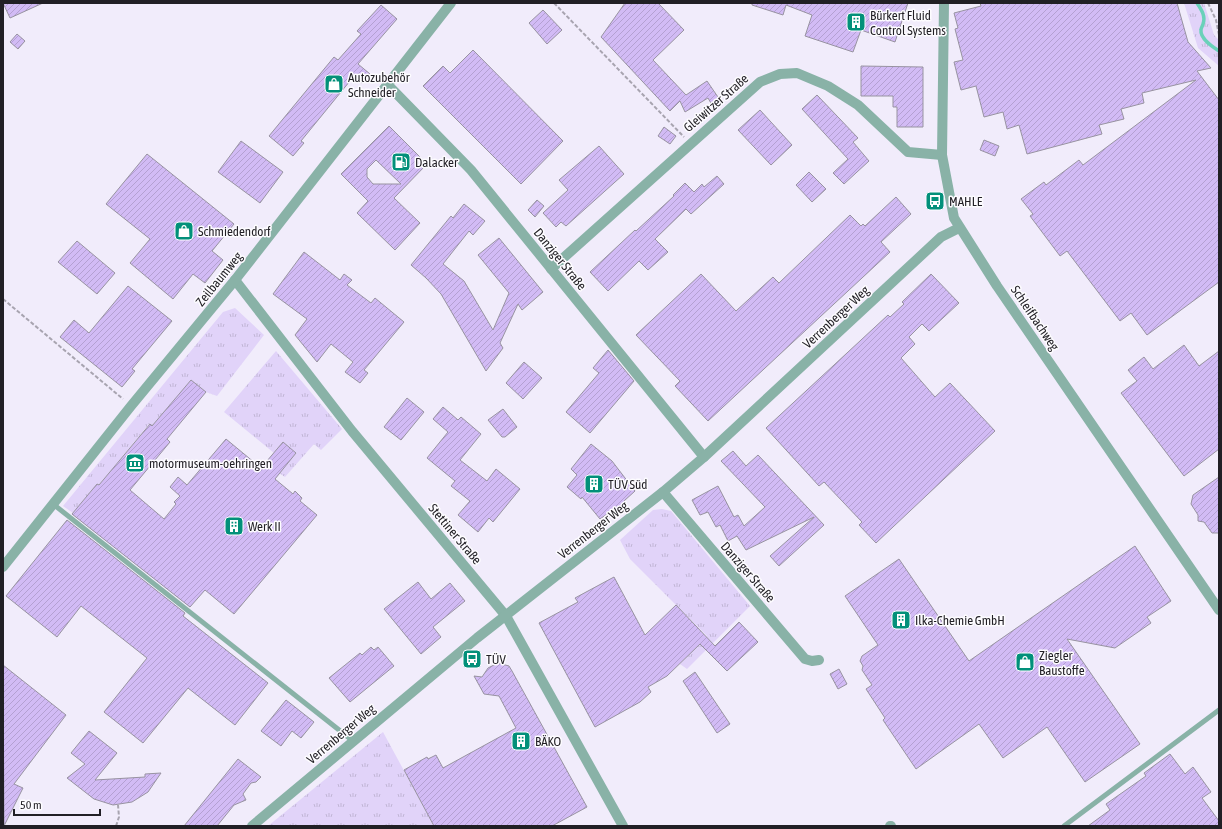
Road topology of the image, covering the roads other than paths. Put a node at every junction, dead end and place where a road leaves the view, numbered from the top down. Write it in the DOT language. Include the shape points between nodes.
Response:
graph roads {
  1 [pos="451,3"];
  2 [pos="944,3"];
  3 [pos="388,85"];
  4 [pos="942,155"];
  5 [pos="959,228"];
  6 [pos="551,269"];
  7 [pos="235,280"];
  8 [pos="704,457"];
  9 [pos="663,492"];
  10 [pos="53,504"];
  11 [pos="3,567"];
  12 [pos="1219,610"];
  13 [pos="506,616"];
  14 [pos="819,660"];
  15 [pos="1219,710"];
  16 [pos="353,741"];
  17 [pos="252,826"];
  18 [pos="623,826"];
  19 [pos="1064,826"];
  1 -- 3 [label="street, Zeilbaumweg"];
  2 -- 4 [label="street, Schleifbachweg"];
  3 -- 6 [label="street, Danziger Straße" via="471,170"];
  3 -- 7 [label="street, Zeilbaumweg"];
  4 -- 5 [label="street, Schleifbachweg" via="950,206"];
  4 -- 6 [label="street, Gleiwitzer Straße" via="908,152 858,105 828,86 797,72 780,74 760,82"];
  5 -- 8 [label="street, Verrenberger Weg" via="941,237"];
  5 -- 12 [label="street, Schleifbachweg"];
  6 -- 8 [label="street, Danziger Straße"];
  7 -- 10 [label="street, Zeilbaumweg"];
  7 -- 13 [label="street, Stettiner Straße" via="352,431"];
  8 -- 9 [label="street, Verrenberger Weg"];
  9 -- 13 [label="street, Verrenberger Weg"];
  9 -- 14 [label="street, Danziger Straße" via="805,659"];
  10 -- 11 [label="street, Zeilbaumweg"];
  10 -- 16 [label="lane"];
  13 -- 16 [label="street, Verrenberger Weg"];
  13 -- 18 [label="street, Stettiner Straße"];
  15 -- 19 [label="lane"];
  16 -- 17 [label="street, Verrenberger Weg"];
}
